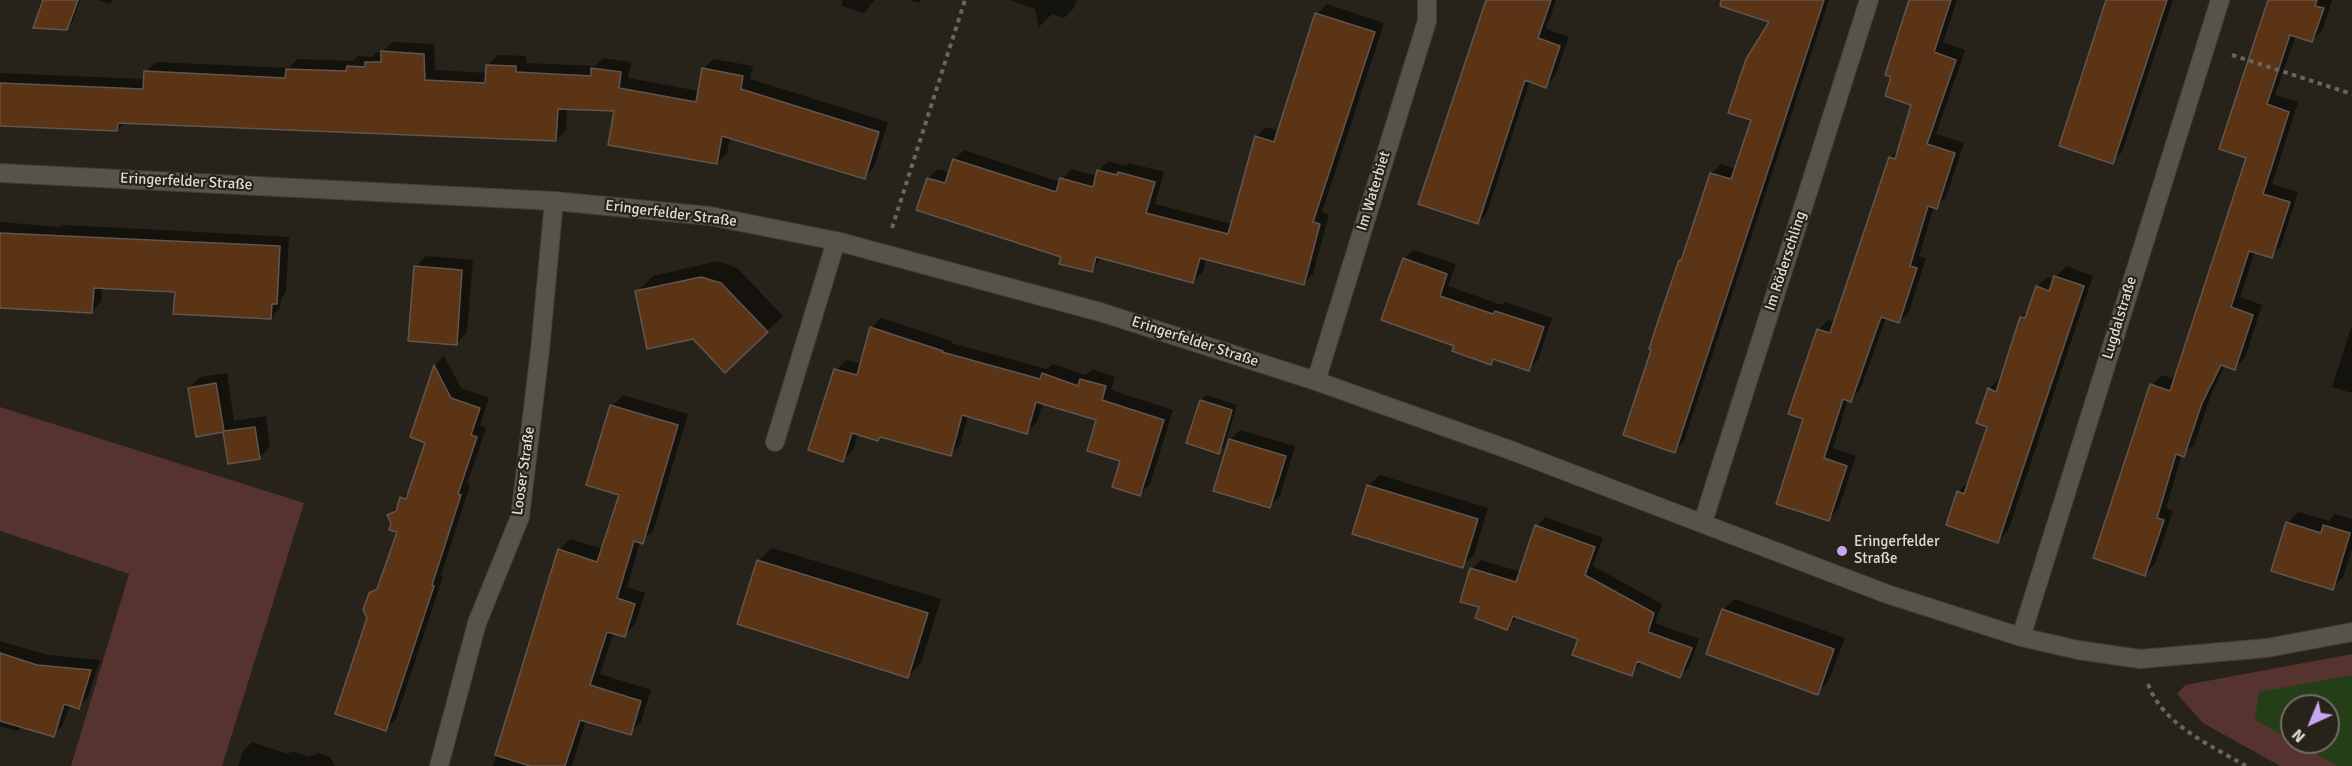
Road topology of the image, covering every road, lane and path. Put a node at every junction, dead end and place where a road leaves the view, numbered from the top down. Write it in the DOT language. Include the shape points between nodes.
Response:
graph roads {
  1 [pos="965,0"];
  2 [pos="1426,0"];
  3 [pos="1869,0"];
  4 [pos="2220,0"];
  5 [pos="2205,46"];
  6 [pos="2352,94"];
  7 [pos="0,172"];
  8 [pos="554,201"];
  9 [pos="836,240"];
  10 [pos="883,254"];
  11 [pos="1316,381"];
  12 [pos="775,442"];
  13 [pos="1703,522"];
  14 [pos="2352,632"];
  15 [pos="2021,637"];
  16 [pos="2140,659"];
  17 [pos="439,766"];
  18 [pos="2246,766"];
  1 -- 10 [label="path"];
  2 -- 11 [label="street, Im Waterbiet" via="1427,21"];
  3 -- 13 [label="street, Im Röderschling"];
  4 -- 5 [label="street, Lugdalstraße"];
  5 -- 6 [label="path"];
  5 -- 15 [label="street, Lugdalstraße"];
  7 -- 8 [label="street, Eringerfelder Straße"];
  8 -- 9 [label="street, Eringerfelder Straße" via="710,216"];
  8 -- 17 [label="street, Looser Straße" via="520,517 477,623"];
  9 -- 10 [label="street, Eringerfelder Straße"];
  9 -- 12 [label="street"];
  10 -- 11 [label="street, Eringerfelder Straße" via="1100,312"];
  11 -- 13 [label="street, Eringerfelder Straße"];
  13 -- 15 [label="street, Eringerfelder Straße" via="1887,594"];
  14 -- 16 [label="street, Eringerfelder Straße" via="2267,648"];
  15 -- 16 [label="street, Eringerfelder Straße"];
  16 -- 18 [label="path" via="2154,699 2173,720"];
}
